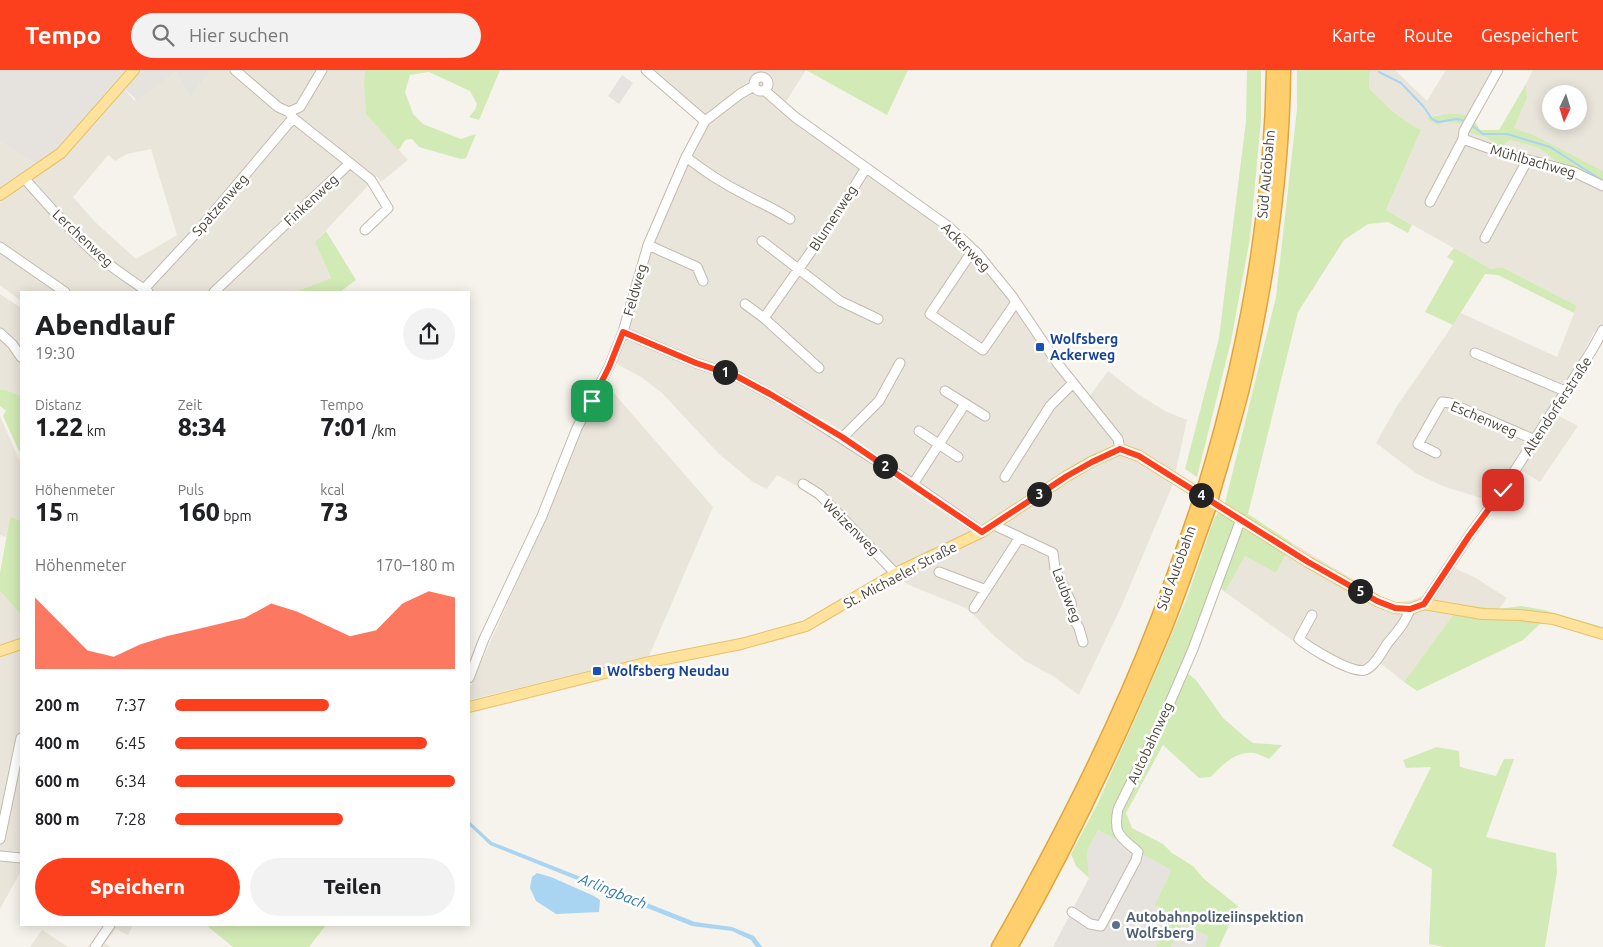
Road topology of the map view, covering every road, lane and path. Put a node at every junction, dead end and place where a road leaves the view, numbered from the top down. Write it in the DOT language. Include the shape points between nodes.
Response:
graph roads {
  1 [pos="134,70"];
  2 [pos="235,70"];
  3 [pos="322,70"];
  4 [pos="646,70"];
  5 [pos="1273,70"];
  6 [pos="1284,70"];
  7 [pos="1498,70"];
  8 [pos="761,73"];
  9 [pos="754,86"];
  10 [pos="764,90"];
  11 [pos="291,115"];
  12 [pos="705,121"];
  13 [pos="1463,139"];
  14 [pos="686,157"];
  15 [pos="1527,161"];
  16 [pos="350,163"];
  17 [pos="866,168"];
  18 [pos="24,178"];
  19 [pos="1603,186"];
  20 [pos="0,195"];
  21 [pos="1430,202"];
  22 [pos="790,219"];
  23 [pos="365,230"];
  24 [pos="1485,238"];
  25 [pos="762,241"];
  26 [pos="648,245"];
  27 [pos="0,247"];
  28 [pos="974,250"];
  29 [pos="800,268"];
  30 [pos="702,281"];
  31 [pos="64,291"];
  32 [pos="146,291"];
  33 [pos="215,291"];
  34 [pos="1016,302"];
  35 [pos="745,304"];
  36 [pos="764,318"];
  37 [pos="878,319"];
  38 [pos="1603,330"];
  39 [pos="623,332"];
  40 [pos="0,333"];
  41 [pos="1475,352"];
  42 [pos="20,356"];
  43 [pos="900,363"];
  44 [pos="819,368"];
  45 [pos="1073,383"];
  46 [pos="945,391"];
  47 [pos="1566,391"];
  48 [pos="965,404"];
  49 [pos="984,416"];
  50 [pos="919,431"];
  51 [pos="842,437"];
  52 [pos="1535,440"];
  53 [pos="938,444"];
  54 [pos="1120,449"];
  55 [pos="1436,453"];
  56 [pos="958,458"];
  57 [pos="1005,477"];
  58 [pos="803,484"];
  59 [pos="913,484"];
  60 [pos="1207,497"];
  61 [pos="1241,519"];
  62 [pos="994,525"];
  63 [pos="982,532"];
  64 [pos="1020,537"];
  65 [pos="939,572"];
  66 [pos="896,574"];
  67 [pos="986,590"];
  68 [pos="1424,604"];
  69 [pos="974,608"];
  70 [pos="1410,609"];
  71 [pos="1312,615"];
  72 [pos="1603,634"];
  73 [pos="1083,642"];
  74 [pos="20,644"];
  75 [pos="0,651"];
  76 [pos="470,675"];
  77 [pos="470,707"];
  78 [pos="20,743"];
  79 [pos="0,839"];
  80 [pos="0,856"];
  81 [pos="20,858"];
  82 [pos="1072,912"];
  83 [pos="109,926"];
  84 [pos="95,947"];
  85 [pos="998,947"];
  86 [pos="1011,947"];
  1 -- 18 [label="main road" via="60,153"];
  2 -- 11 [label="street, Finkenweg"];
  3 -- 11 [label="street, Spatzenweg"];
  4 -- 12 [label="street"];
  5 -- 60 [label="highway, Süd Autobahn" via="1262,225 1251,298"];
  6 -- 60 [label="highway, Süd Autobahn" via="1281,136 1261,302 1242,389"];
  7 -- 13 [label="street" via="1464,131"];
  8 -- 9 [label="street" via="754,80"];
  8 -- 10 [label="street" via="768,81"];
  9 -- 10 [label="street"];
  9 -- 12 [label="street, Feldweg"];
  10 -- 17 [label="street, Ackerweg" via="795,117"];
  11 -- 16 [label="street, Finkenweg"];
  11 -- 32 [label="street, Spatzenweg"];
  12 -- 14 [label="street, Feldweg"];
  13 -- 15 [label="street, Mühlbachweg"];
  13 -- 21 [label="street"];
  14 -- 22 [label="street" via="714,178"];
  14 -- 26 [label="street, Feldweg"];
  15 -- 19 [label="street, Mühlbachweg" via="1574,172"];
  15 -- 24 [label="street"];
  16 -- 23 [label="street" via="371,180 388,208"];
  16 -- 33 [label="street, Finkenweg"];
  17 -- 28 [label="street, Ackerweg" via="949,227"];
  17 -- 29 [label="street, Blumenweg"];
  18 -- 20 [label="main road"];
  18 -- 32 [label="street, Lerchenweg" via="84,243"];
  25 -- 29 [label="street"];
  26 -- 30 [label="street" via="697,267"];
  26 -- 39 [label="street, Feldweg"];
  27 -- 31 [label="street"];
  28 -- 34 [label="street, Ackerweg"];
  28 -- 34 [label="street" via="930,314 983,350"];
  29 -- 36 [label="street, Blumenweg"];
  29 -- 37 [label="street" via="840,301"];
  34 -- 45 [label="street, Ackerweg"];
  35 -- 36 [label="street"];
  36 -- 44 [label="street"];
  38 -- 47 [label="street, Altendorferstraße"];
  39 -- 51 [label="street" via="738,377"];
  39 -- 76 [label="street, Feldweg" via="577,428 542,516"];
  40 -- 42 [label="street"];
  41 -- 47 [label="street"];
  43 -- 51 [label="street" via="879,401"];
  45 -- 54 [label="street, Ackerweg" via="1118,439"];
  45 -- 57 [label="street" via="1050,406"];
  46 -- 48 [label="street"];
  47 -- 52 [label="street, Altendorferstraße"];
  48 -- 49 [label="street"];
  48 -- 53 [label="street"];
  50 -- 53 [label="street"];
  51 -- 59 [label="street"];
  52 -- 55 [label="street, Eschenweg" via="1442,402 1418,444"];
  52 -- 68 [label="street, Altendorferstraße"];
  53 -- 56 [label="street"];
  53 -- 59 [label="street"];
  54 -- 61 [label="main road" via="1139,456"];
  54 -- 62 [label="main road, St. Michaeler Straße" via="1067,476"];
  58 -- 66 [label="street, Weizenweg" via="819,494"];
  59 -- 63 [label="street"];
  60 -- 85 [label="highway, Süd Autobahn" via="1109,732 1052,848"];
  60 -- 86 [label="highway, Süd Autobahn" via="1166,626 1120,734"];
  61 -- 70 [label="main road" via="1377,601 1395,608"];
  61 -- 82 [label="street, Autobahnweg" via="1193,649 1118,809 1115,823 1119,835 1138,852 1136,860 1101,926 1090,924"];
  62 -- 63 [label="main road, St. Michaeler Straße"];
  62 -- 64 [label="street, Laubweg"];
  63 -- 66 [label="main road, St. Michaeler Straße"];
  64 -- 67 [label="street"];
  64 -- 73 [label="street, Laubweg" via="1053,553 1055,569 1072,602 1072,616"];
  65 -- 67 [label="street"];
  66 -- 77 [label="main road, St. Michaeler Straße" via="806,626"];
  67 -- 69 [label="street"];
  68 -- 70 [label="main road"];
  68 -- 72 [label="main road" via="1482,614 1553,619"];
  70 -- 71 [label="street" via="1395,635 1365,670 1324,656 1299,640"];
  74 -- 75 [label="main road"];
  78 -- 79 [label="street"];
  80 -- 81 [label="street"];
  83 -- 84 [label="street"];
}
